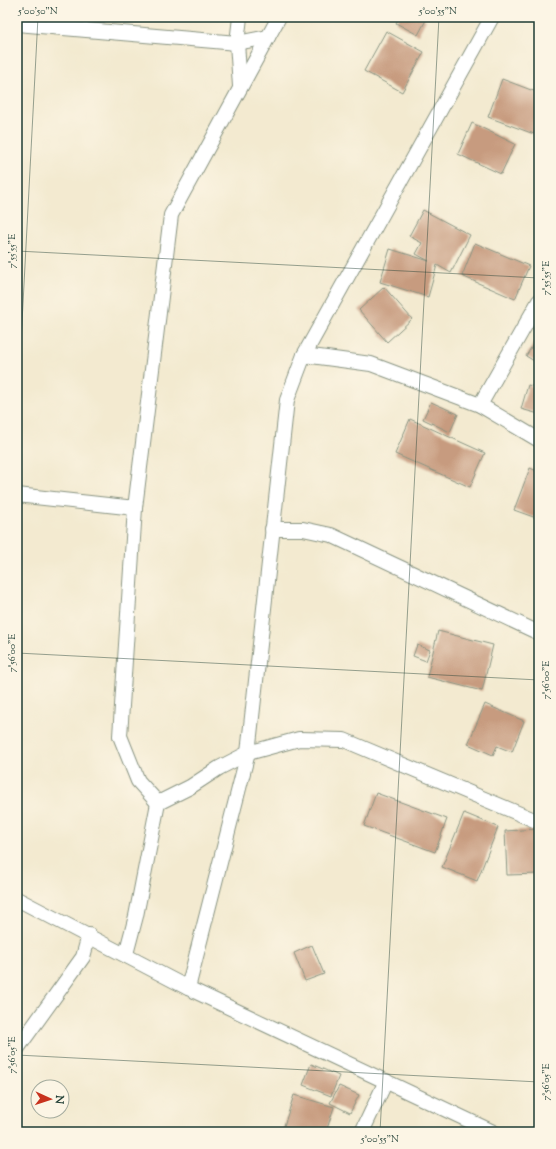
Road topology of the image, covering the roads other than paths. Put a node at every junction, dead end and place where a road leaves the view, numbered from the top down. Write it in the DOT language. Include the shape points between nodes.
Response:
graph roads {
  1 [pos="240,17"];
  2 [pos="279,17"];
  3 [pos="492,17"];
  4 [pos="17,24"];
  5 [pos="268,37"];
  6 [pos="237,43"];
  7 [pos="240,86"];
  8 [pos="539,301"];
  9 [pos="304,355"];
  10 [pos="480,405"];
  11 [pos="539,440"];
  12 [pos="17,495"];
  13 [pos="135,508"];
  14 [pos="272,529"];
  15 [pos="539,633"];
  16 [pos="248,753"];
  17 [pos="158,802"];
  18 [pos="539,822"];
  19 [pos="17,899"];
  20 [pos="89,935"];
  21 [pos="126,954"];
  22 [pos="188,988"];
  23 [pos="17,1049"];
  24 [pos="386,1081"];
  25 [pos="362,1132"];
  26 [pos="493,1132"];
  1 -- 6 [label="street"];
  2 -- 5 [label="street"];
  3 -- 9 [label="street"];
  4 -- 6 [label="street"];
  5 -- 6 [label="street"];
  5 -- 7 [label="street"];
  6 -- 7 [label="street"];
  7 -- 13 [label="street" via="171,215"];
  8 -- 10 [label="street"];
  9 -- 10 [label="street" via="371,364"];
  9 -- 14 [label="street" via="286,400"];
  10 -- 11 [label="street"];
  12 -- 13 [label="street"];
  13 -- 17 [label="street" via="120,736 138,781"];
  14 -- 15 [label="street" via="303,529 330,535"];
  14 -- 16 [label="street"];
  16 -- 17 [label="street" via="190,787"];
  16 -- 18 [label="street" via="299,739 344,740"];
  16 -- 22 [label="street"];
  17 -- 21 [label="street"];
  19 -- 20 [label="street"];
  20 -- 21 [label="street"];
  20 -- 23 [label="street" via="83,957"];
  21 -- 22 [label="street"];
  22 -- 24 [label="street"];
  24 -- 25 [label="street"];
  24 -- 26 [label="street"];
}
